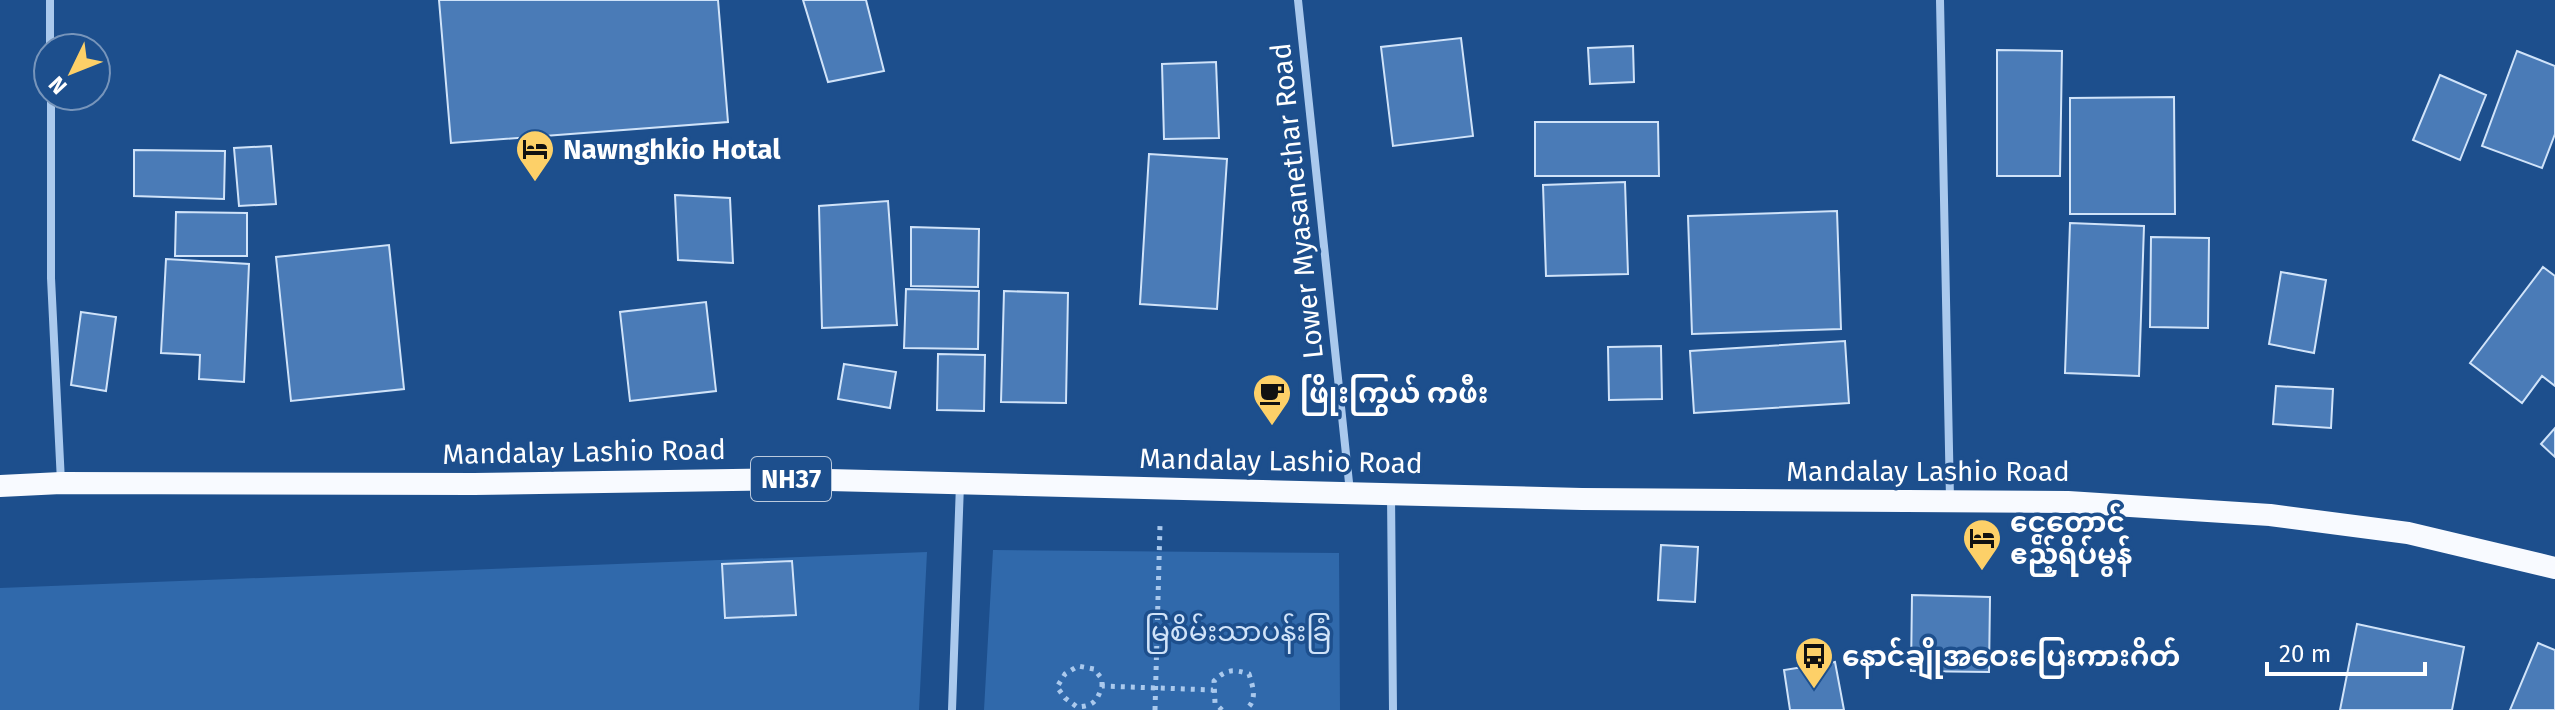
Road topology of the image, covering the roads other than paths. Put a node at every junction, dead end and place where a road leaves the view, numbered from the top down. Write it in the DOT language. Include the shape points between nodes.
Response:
graph roads {
  1 [pos="50,0"];
  2 [pos="1298,0"];
  3 [pos="1940,0"];
  4 [pos="50,32"];
  5 [pos="51,112"];
  6 [pos="61,483"];
  7 [pos="960,483"];
  8 [pos="0,486"];
  9 [pos="1350,492"];
  10 [pos="1391,494"];
  11 [pos="1950,501"];
  12 [pos="2555,568"];
  13 [pos="952,710"];
  14 [pos="1393,710"];
  1 -- 4 [label="street"];
  2 -- 9 [label="street, Lower Myasanethar Road"];
  3 -- 11 [label="street"];
  5 -- 6 [label="street" via="51,278"];
  6 -- 7 [label="highway, Mandalay Lashio Road / NH37"];
  6 -- 8 [label="highway, Mandalay Lashio Road / NH37"];
  7 -- 9 [label="highway, Mandalay Lashio Road / NH37"];
  7 -- 13 [label="street"];
  9 -- 10 [label="highway, Mandalay Lashio Road / NH37"];
  10 -- 11 [label="highway, Mandalay Lashio Road / NH37"];
  10 -- 14 [label="street"];
  11 -- 12 [label="highway, Mandalay Lashio Road / NH37" via="2068,502 2270,515 2408,533"];
}
